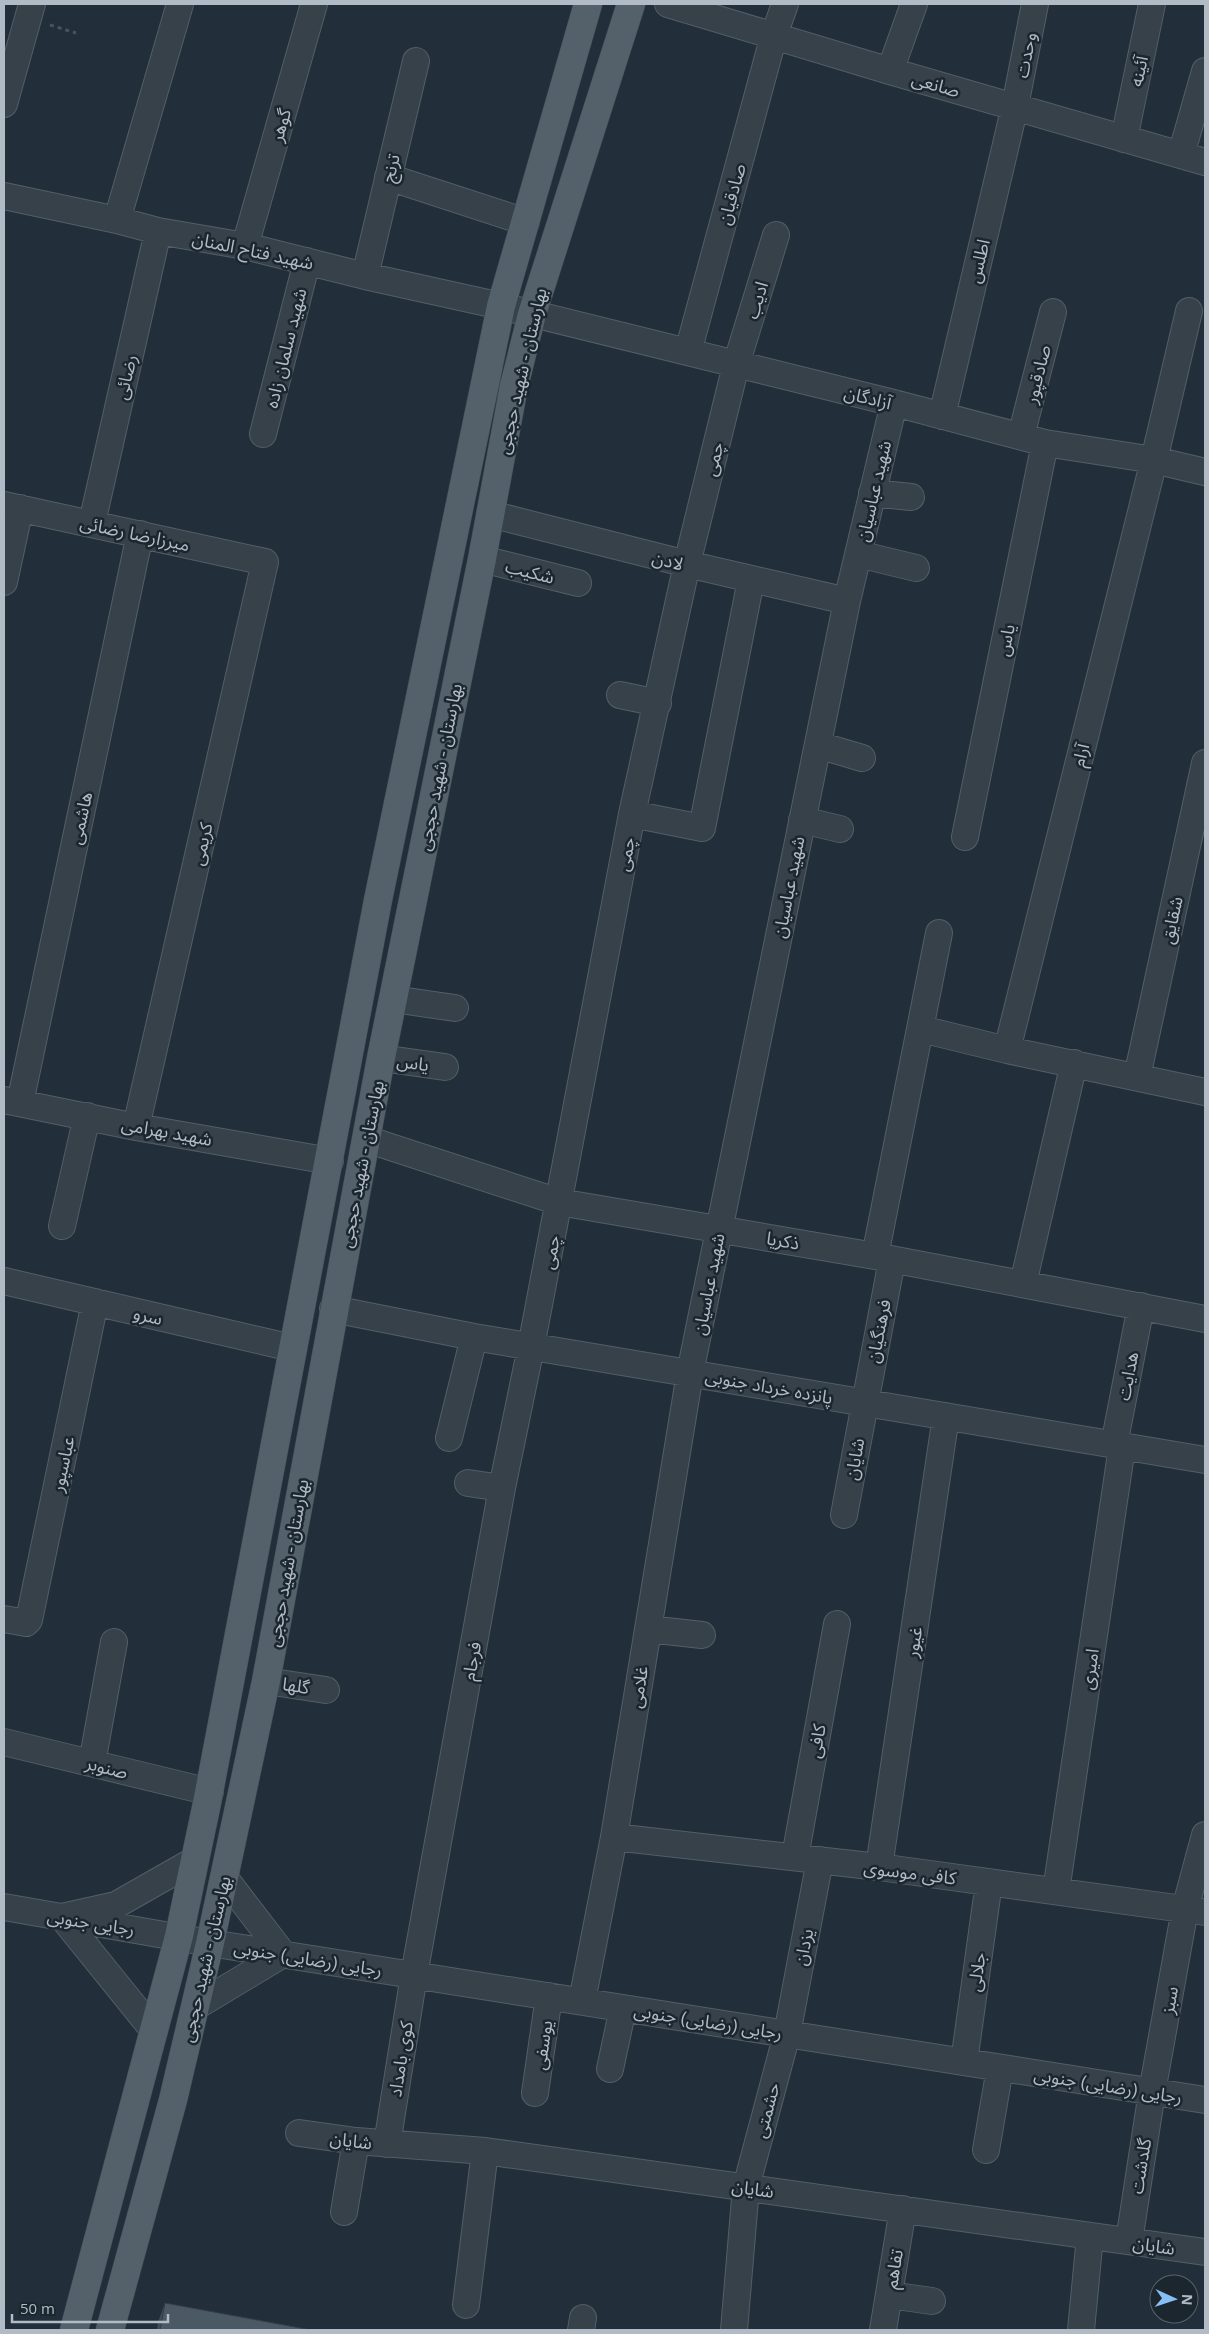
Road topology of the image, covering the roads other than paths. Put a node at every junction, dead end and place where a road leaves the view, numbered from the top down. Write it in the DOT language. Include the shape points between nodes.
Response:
graph roads {
  1 [pos="32,4"];
  2 [pos="180,4"];
  3 [pos="314,4"];
  4 [pos="588,4"];
  5 [pos="631,4"];
  6 [pos="668,4"];
  7 [pos="785,4"];
  8 [pos="914,4"];
  9 [pos="1035,4"];
  10 [pos="1152,4"];
  11 [pos="774,35"];
  12 [pos="416,61"];
  13 [pos="890,71"];
  14 [pos="1205,71"];
  15 [pos="4,104"];
  16 [pos="1015,106"];
  17 [pos="1124,139"];
  18 [pos="1193,158"];
  19 [pos="388,177"];
  20 [pos="4,196"];
  21 [pos="118,220"];
  22 [pos="526,222"];
  23 [pos="158,231"];
  24 [pos="776,236"];
  25 [pos="246,246"];
  26 [pos="307,261"];
  27 [pos="365,276"];
  28 [pos="501,306"];
  29 [pos="1189,311"];
  30 [pos="1053,312"];
  31 [pos="532,314"];
  32 [pos="688,352"];
  33 [pos="736,365"];
  34 [pos="894,403"];
  35 [pos="942,416"];
  36 [pos="263,434"];
  37 [pos="1033,440"];
  38 [pos="1154,460"];
  39 [pos="1205,472"];
  40 [pos="872,493"];
  41 [pos="911,497"];
  42 [pos="12,507"];
  43 [pos="490,514"];
  44 [pos="92,523"];
  45 [pos="140,534"];
  46 [pos="858,554"];
  47 [pos="482,559"];
  48 [pos="265,562"];
  49 [pos="687,564"];
  50 [pos="916,568"];
  51 [pos="751,580"];
  52 [pos="4,582"];
  53 [pos="578,583"];
  54 [pos="847,602"];
  55 [pos="620,695"];
  56 [pos="658,703"];
  57 [pos="818,745"];
  58 [pos="862,758"];
  59 [pos="1205,763"];
  60 [pos="632,814"];
  61 [pos="802,820"];
  62 [pos="840,829"];
  63 [pos="965,837"];
  64 [pos="940,933"];
  65 [pos="393,998"];
  66 [pos="454,1008"];
  67 [pos="921,1029"];
  68 [pos="1007,1050"];
  69 [pos="381,1058"];
  70 [pos="1074,1063"];
  71 [pos="445,1067"];
  72 [pos="1137,1077"];
  73 [pos="1205,1092"];
  74 [pos="12,1101"];
  75 [pos="88,1116"];
  76 [pos="136,1127"];
  77 [pos="366,1139"];
  78 [pos="330,1160"];
  79 [pos="559,1202"];
  80 [pos="62,1226"];
  81 [pos="719,1228"];
  82 [pos="883,1258"];
  83 [pos="4,1281"];
  84 [pos="1024,1284"];
  85 [pos="95,1302"];
  86 [pos="301,1303"];
  87 [pos="1141,1306"];
  88 [pos="333,1309"];
  89 [pos="1205,1319"];
  90 [pos="474,1337"];
  91 [pos="532,1347"];
  92 [pos="292,1348"];
  93 [pos="690,1373"];
  94 [pos="864,1403"];
  95 [pos="946,1416"];
  96 [pos="449,1438"];
  97 [pos="1118,1446"];
  98 [pos="1205,1460"];
  99 [pos="468,1483"];
  100 [pos="502,1488"];
  101 [pos="844,1515"];
  102 [pos="15,1621"];
  103 [pos="837,1624"];
  104 [pos="648,1628"];
  105 [pos="702,1635"];
  106 [pos="114,1642"];
  107 [pos="266,1681"];
  108 [pos="326,1690"];
  109 [pos="4,1742"];
  110 [pos="92,1763"];
  111 [pos="209,1798"];
  112 [pos="238,1811"];
  113 [pos="1205,1835"];
  114 [pos="614,1836"];
  115 [pos="807,1859"];
  116 [pos="195,1860"];
  117 [pos="879,1867"];
  118 [pos="224,1877"];
  119 [pos="989,1882"];
  120 [pos="1056,1891"];
  121 [pos="4,1907"];
  122 [pos="1195,1910"];
  123 [pos="62,1917"];
  124 [pos="179,1936"];
  125 [pos="210,1943"];
  126 [pos="283,1954"];
  127 [pos="414,1975"];
  128 [pos="549,1996"];
  129 [pos="582,2001"];
  130 [pos="195,2008"];
  131 [pos="623,2008"];
  132 [pos="154,2031"];
  133 [pos="787,2034"];
  134 [pos="964,2062"];
  135 [pos="1000,2068"];
  136 [pos="610,2069"];
  137 [pos="137,2092"];
  138 [pos="1152,2092"];
  139 [pos="535,2093"];
  140 [pos="173,2100"];
  141 [pos="1205,2100"];
  142 [pos="299,2133"];
  143 [pos="356,2141"];
  144 [pos="387,2144"];
  145 [pos="986,2150"];
  146 [pos="485,2151"];
  147 [pos="746,2187"];
  148 [pos="903,2209"];
  149 [pos="344,2212"];
  150 [pos="1090,2236"];
  151 [pos="1128,2241"];
  152 [pos="1205,2252"];
  153 [pos="889,2296"];
  154 [pos="932,2301"];
  155 [pos="466,2305"];
  156 [pos="74,2330"];
  157 [pos="110,2330"];
  158 [pos="734,2330"];
  159 [pos="883,2330"];
  160 [pos="1081,2330"];
  1 -- 15 [label="street"];
  2 -- 21 [label="street"];
  3 -- 25 [label="street, گوهر"];
  4 -- 22 [label="main road, بهارستان - شهید حججی"];
  5 -- 31 [label="main road, بهارستان - شهید حججی"];
  6 -- 11 [label="street, صانعی"];
  7 -- 11 [label="street, صادقیان"];
  8 -- 13 [label="street"];
  9 -- 16 [label="street, وحدت"];
  10 -- 17 [label="street, آئینه"];
  11 -- 13 [label="street, صانعی"];
  11 -- 32 [label="street, صادقیان"];
  12 -- 19 [label="street, ترنج"];
  13 -- 16 [label="street, صانعی"];
  14 -- 18 [label="street"];
  16 -- 17 [label="street, صانعی"];
  16 -- 35 [label="street, اطلس"];
  17 -- 18 [label="street, صانعی"];
  19 -- 22 [label="street"];
  19 -- 27 [label="street, ترنج"];
  20 -- 21 [label="street, شهید فتاح المنان"];
  21 -- 23 [label="street, شهید فتاح المنان"];
  22 -- 28 [label="main road, بهارستان - شهید حججی"];
  23 -- 25 [label="street, شهید فتاح المنان"];
  23 -- 44 [label="street, رضائی"];
  24 -- 33 [label="street, ادیب"];
  25 -- 26 [label="street, شهید فتاح المنان"];
  26 -- 27 [label="street, شهید فتاح المنان"];
  26 -- 36 [label="street, شهید سلمان زاده"];
  27 -- 28 [label="street, شهید فتاح المنان"];
  28 -- 31 [label="street, شهید فتاح المنان"];
  28 -- 78 [label="main road, بهارستان - شهید حججی" via="378,900"];
  29 -- 38 [label="street, آرام"];
  30 -- 37 [label="street, صادقپور"];
  31 -- 32 [label="street, آزادگان"];
  31 -- 43 [label="main road, بهارستان - شهید حججی" via="514,386"];
  32 -- 33 [label="street, آزادگان"];
  33 -- 34 [label="street, آزادگان"];
  33 -- 49 [label="street, چمی"];
  34 -- 35 [label="street, آزادگان"];
  34 -- 40 [label="street, شهید عباسیان"];
  35 -- 37 [label="street, آزادگان"];
  37 -- 38 [label="street, آزادگان"];
  37 -- 63 [label="street, یاس"];
  38 -- 39 [label="street, آزادگان"];
  38 -- 68 [label="street, آرام"];
  40 -- 41 [label="street"];
  40 -- 46 [label="street, شهید عباسیان"];
  42 -- 44 [label="street, میرزارضا رضائی"];
  42 -- 52 [label="street"];
  43 -- 47 [label="main road, بهارستان - شهید حججی"];
  43 -- 49 [label="street, لادن"];
  44 -- 45 [label="street, میرزارضا رضائی"];
  45 -- 48 [label="street, میرزارضا رضائی"];
  45 -- 74 [label="street, هاشمی"];
  46 -- 50 [label="street"];
  46 -- 54 [label="street, شهید عباسیان"];
  47 -- 53 [label="street, شکیب"];
  47 -- 65 [label="main road, بهارستان - شهید حججی"];
  48 -- 76 [label="street, کریمی"];
  49 -- 51 [label="street, لادن"];
  49 -- 56 [label="street, چمی"];
  51 -- 54 [label="street, لادن"];
  51 -- 60 [label="street" via="702,828"];
  54 -- 57 [label="street, شهید عباسیان"];
  55 -- 56 [label="street"];
  56 -- 60 [label="street, چمی"];
  57 -- 58 [label="street"];
  57 -- 61 [label="street, شهید عباسیان"];
  59 -- 72 [label="street, شقایق"];
  60 -- 79 [label="street, چمی"];
  61 -- 62 [label="street"];
  61 -- 81 [label="street, شهید عباسیان"];
  64 -- 67 [label="street, فرهنگیان"];
  65 -- 66 [label="street"];
  65 -- 69 [label="main road, بهارستان - شهید حججی"];
  67 -- 68 [label="street"];
  67 -- 82 [label="street, فرهنگیان"];
  68 -- 70 [label="street"];
  69 -- 71 [label="street, یاس"];
  69 -- 77 [label="main road, بهارستان - شهید حججی"];
  70 -- 72 [label="street"];
  70 -- 84 [label="street"];
  72 -- 73 [label="street"];
  74 -- 75 [label="street, شهید بهرامی"];
  75 -- 76 [label="street, شهید بهرامی"];
  75 -- 80 [label="street"];
  76 -- 78 [label="street, شهید بهرامی"];
  77 -- 79 [label="street, ذکریا"];
  77 -- 88 [label="main road, بهارستان - شهید حججی"];
  78 -- 86 [label="main road, بهارستان - شهید حججی"];
  79 -- 81 [label="street, ذکریا"];
  79 -- 91 [label="street, چمی"];
  81 -- 82 [label="street, ذکریا"];
  81 -- 93 [label="street, شهید عباسیان"];
  82 -- 84 [label="street, ذکریا"];
  82 -- 94 [label="street, فرهنگیان"];
  83 -- 85 [label="street, سرو"];
  84 -- 87 [label="street, ذکریا"];
  85 -- 92 [label="street, سرو"];
  85 -- 102 [label="street, عباسپور" via="28,1620"];
  86 -- 88 [label="main road"];
  86 -- 92 [label="main road, بهارستان - شهید حججی"];
  87 -- 89 [label="street, ذکریا"];
  87 -- 97 [label="street, هدایت"];
  88 -- 90 [label="street, پانزده خرداد جنوبی"];
  88 -- 107 [label="main road, بهارستان - شهید حججی"];
  90 -- 91 [label="street, پانزده خرداد جنوبی"];
  90 -- 96 [label="street"];
  91 -- 93 [label="street, پانزده خرداد جنوبی"];
  91 -- 100 [label="street, فرجام"];
  92 -- 111 [label="main road, بهارستان - شهید حججی"];
  93 -- 94 [label="street, پانزده خرداد جنوبی"];
  93 -- 104 [label="street, غلامی"];
  94 -- 95 [label="street, پانزده خرداد جنوبی"];
  94 -- 101 [label="street, شایان"];
  95 -- 97 [label="street, پانزده خرداد جنوبی"];
  95 -- 117 [label="street, غیور"];
  97 -- 98 [label="street, پانزده خرداد جنوبی"];
  97 -- 120 [label="street, امیری"];
  99 -- 100 [label="street"];
  100 -- 127 [label="street, فرجام"];
  103 -- 115 [label="street, کافی"];
  104 -- 105 [label="street"];
  104 -- 114 [label="street, غلامی"];
  106 -- 110 [label="street"];
  107 -- 108 [label="street, گلها"];
  107 -- 112 [label="main road, بهارستان - شهید حججی"];
  109 -- 110 [label="street, صنوبر"];
  110 -- 111 [label="street, صنوبر"];
  111 -- 112 [label="main road" via="213,1810 221,1814 230,1815"];
  111 -- 116 [label="main road, بهارستان - شهید حججی"];
  112 -- 118 [label="main road, بهارستان - شهید حججی"];
  113 -- 122 [label="street, سبز"];
  114 -- 115 [label="street, کافی موسوی"];
  114 -- 129 [label="street, غلامی"];
  115 -- 117 [label="street, کافی موسوی"];
  115 -- 133 [label="street, یزدان"];
  116 -- 123 [label="street" via="116,1905"];
  116 -- 124 [label="main road, بهارستان - شهید حججی"];
  117 -- 119 [label="street, کافی موسوی"];
  118 -- 125 [label="main road, بهارستان - شهید حججی"];
  118 -- 126 [label="street"];
  119 -- 120 [label="street, کافی موسوی"];
  119 -- 134 [label="street, جلالی"];
  120 -- 122 [label="street, کافی موسوی"];
  121 -- 123 [label="street, رجایی جنوبی"];
  122 -- 138 [label="street, سبز"];
  123 -- 124 [label="street, رجایی جنوبی"];
  123 -- 132 [label="street"];
  124 -- 125 [label="street, رجایی جنوبی"];
  124 -- 132 [label="main road, بهارستان - شهید حججی"];
  125 -- 126 [label="street, رجایی (رضایی) جنوبی"];
  125 -- 130 [label="main road, بهارستان - شهید حججی"];
  126 -- 127 [label="street, رجایی (رضایی) جنوبی"];
  126 -- 130 [label="street"];
  127 -- 128 [label="street, رجایی (رضایی) جنوبی"];
  127 -- 144 [label="street, کوی بامداد"];
  128 -- 129 [label="street, رجایی (رضایی) جنوبی"];
  128 -- 139 [label="street, یوسفی"];
  129 -- 131 [label="street, رجایی (رضایی) جنوبی"];
  130 -- 140 [label="main road, بهارستان - شهید حججی"];
  131 -- 133 [label="street, رجایی (رضایی) جنوبی"];
  131 -- 136 [label="street"];
  132 -- 137 [label="main road, بهارستان - شهید حججی"];
  133 -- 134 [label="street, رجایی (رضایی) جنوبی"];
  133 -- 147 [label="street, حشمتی"];
  134 -- 135 [label="street, رجایی (رضایی) جنوبی"];
  135 -- 138 [label="street, رجایی (رضایی) جنوبی"];
  135 -- 145 [label="street"];
  137 -- 140 [label="main road" via="151,2080 159,2081 171,2090"];
  137 -- 156 [label="main road, بهارستان - شهید حججی"];
  138 -- 141 [label="street, رجایی (رضایی) جنوبی"];
  138 -- 151 [label="street, گلدشت"];
  140 -- 157 [label="main road, بهارستان - شهید حججی"];
  142 -- 143 [label="street, شایان"];
  143 -- 144 [label="street, شایان"];
  143 -- 149 [label="street"];
  144 -- 146 [label="street, شایان"];
  146 -- 147 [label="street, شایان"];
  146 -- 155 [label="street"];
  147 -- 148 [label="street, شایان"];
  147 -- 158 [label="street, حشمتی"];
  148 -- 150 [label="street, شایان"];
  148 -- 153 [label="street, تفاهم"];
  150 -- 151 [label="street, شایان"];
  150 -- 160 [label="street"];
  151 -- 152 [label="street, شایان"];
  153 -- 154 [label="street"];
  153 -- 159 [label="street, تفاهم"];
}
